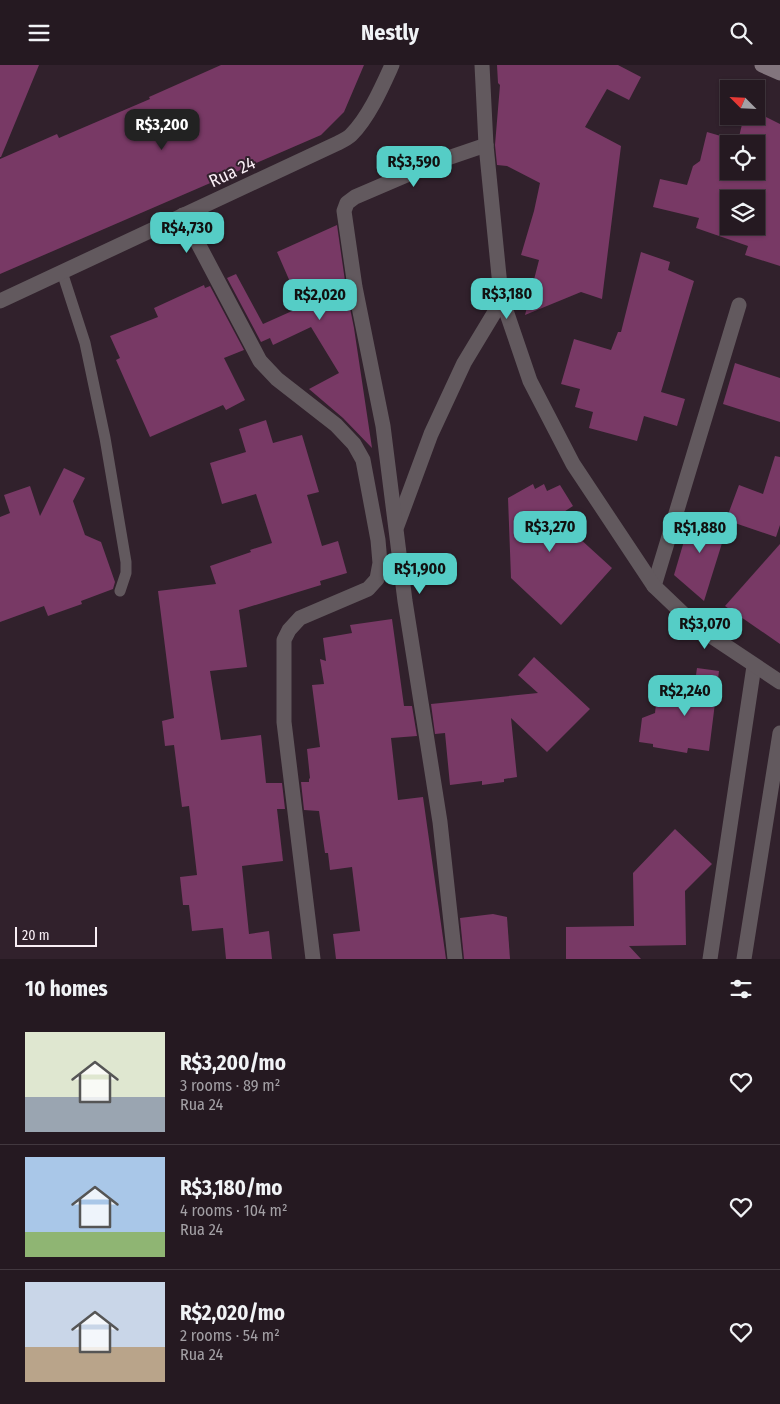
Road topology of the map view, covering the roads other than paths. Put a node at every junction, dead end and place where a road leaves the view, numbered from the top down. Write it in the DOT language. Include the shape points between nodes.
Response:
graph roads {
  1 [pos="392,65"];
  2 [pos="482,65"];
  3 [pos="762,65"];
  4 [pos="780,73"];
  5 [pos="486,145"];
  6 [pos="183,215"];
  7 [pos="62,272"];
  8 [pos="502,300"];
  9 [pos="0,301"];
  10 [pos="739,305"];
  11 [pos="396,528"];
  12 [pos="654,586"];
  13 [pos="120,591"];
  14 [pos="754,666"];
  15 [pos="780,682"];
  16 [pos="780,733"];
  17 [pos="313,959"];
  18 [pos="455,959"];
  19 [pos="710,959"];
  20 [pos="744,959"];
  1 -- 6 [label="street, Rua 24" via="380,92 351,135"];
  2 -- 5 [label="street"];
  3 -- 4 [label="main road"];
  5 -- 8 [label="street"];
  5 -- 11 [label="street" via="355,197 347,203 344,211 355,287 383,426"];
  6 -- 7 [label="street, Rua 24"];
  6 -- 17 [label="street" via="260,361 354,444 363,460 378,540 380,563 377,579 368,589 300,618 284,640 284,722"];
  7 -- 9 [label="street, Rua 24"];
  7 -- 13 [label="lane" via="85,343 105,438 126,562"];
  8 -- 11 [label="street" via="460,372 431,434"];
  8 -- 12 [label="street" via="530,381 573,464"];
  10 -- 12 [label="street"];
  11 -- 18 [label="street" via="440,822"];
  12 -- 14 [label="street" via="696,625"];
  14 -- 15 [label="street"];
  14 -- 19 [label="street"];
  16 -- 20 [label="street"];
}
